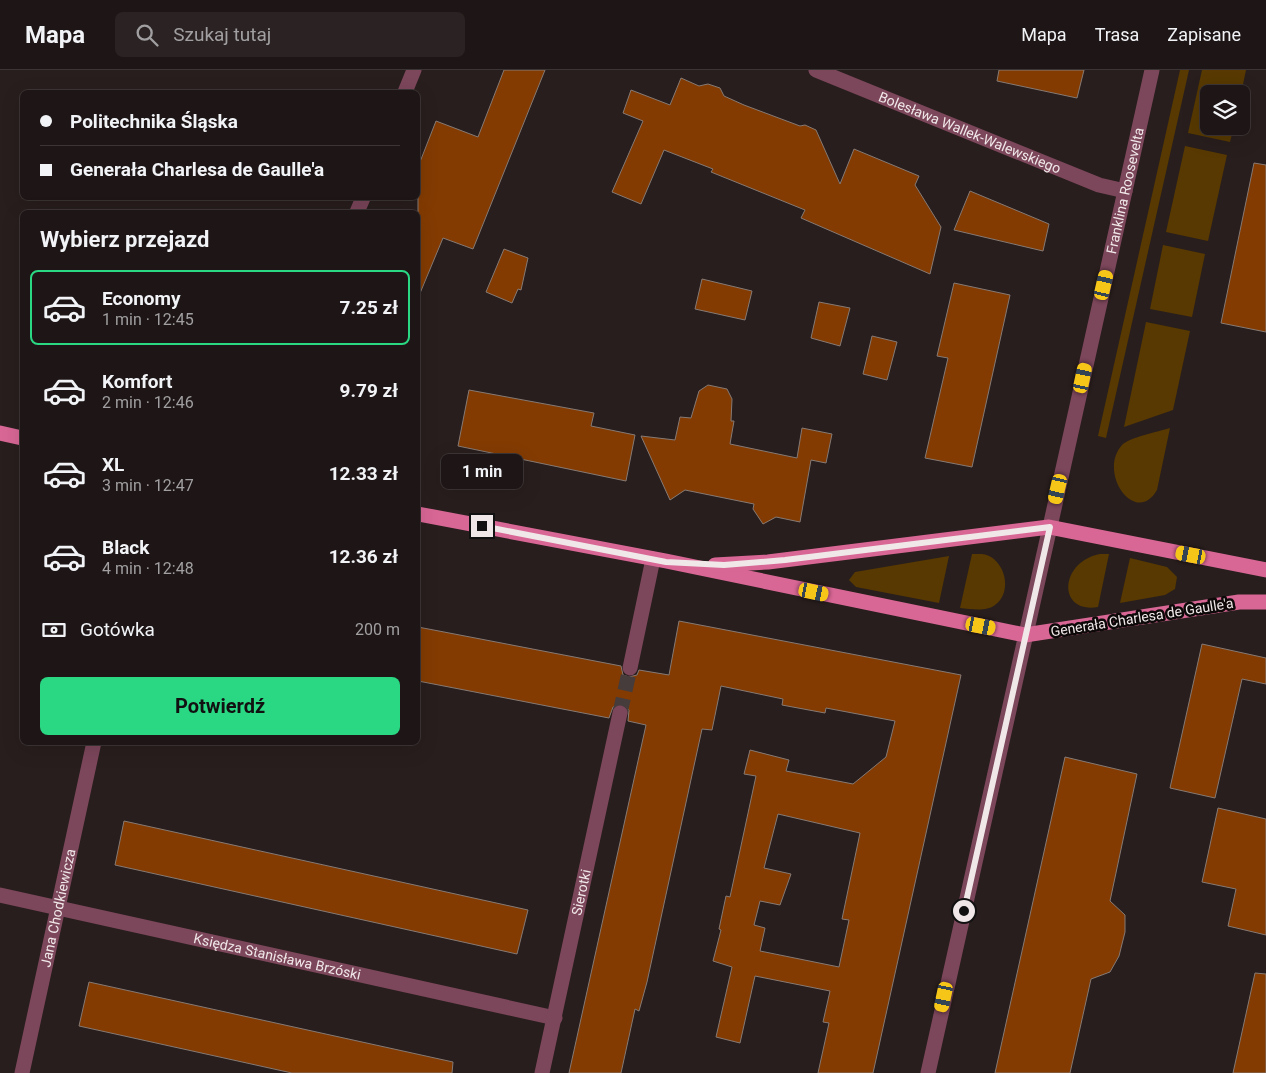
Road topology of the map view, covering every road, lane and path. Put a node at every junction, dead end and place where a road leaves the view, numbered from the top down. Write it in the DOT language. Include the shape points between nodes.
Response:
graph roads {
  1 [pos="414,70"];
  2 [pos="816,70"];
  3 [pos="1152,70"];
  4 [pos="406,90"];
  5 [pos="1126,191"];
  6 [pos="0,433"];
  7 [pos="20,438"];
  8 [pos="420,514"];
  9 [pos="1050,527"];
  10 [pos="660,560"];
  11 [pos="1266,570"];
  12 [pos="1266,602"];
  13 [pos="1025,635"];
  14 [pos="630,668"];
  15 [pos="620,713"];
  16 [pos="93,745"];
  17 [pos="0,895"];
  18 [pos="57,908"];
  19 [pos="555,1018"];
  20 [pos="22,1073"];
  21 [pos="542,1073"];
  22 [pos="928,1073"];
  1 -- 4 [label="street"];
  2 -- 5 [label="street, Bolesława Wallek-Walewskiego" via="1099,185"];
  3 -- 5 [label="street, Franklina Roosevelta"];
  5 -- 9 [label="street, Franklina Roosevelta"];
  6 -- 7 [label="main road"];
  8 -- 10 [label="main road, Generała Charlesa de Gaulle'a"];
  9 -- 10 [label="main road, Generała Charlesa de Gaulle'a" via="768,562 724,565"];
  9 -- 11 [label="main road, Generała Charlesa de Gaulle'a"];
  9 -- 13 [label="street, Franklina Roosevelta"];
  10 -- 13 [label="main road, Generała Charlesa de Gaulle'a"];
  10 -- 14 [label="street"];
  12 -- 13 [label="main road, Generała Charlesa de Gaulle'a" via="1239,602"];
  13 -- 22 [label="street, Franklina Roosevelta"];
  15 -- 19 [label="street, Sierotki"];
  16 -- 18 [label="street, Jana Chodkiewicza"];
  17 -- 18 [label="street, Księdza Stanisława Brzóski"];
  18 -- 19 [label="street, Księdza Stanisława Brzóski"];
  18 -- 20 [label="street, Jana Chodkiewicza"];
  19 -- 21 [label="street, Sierotki"];
}
